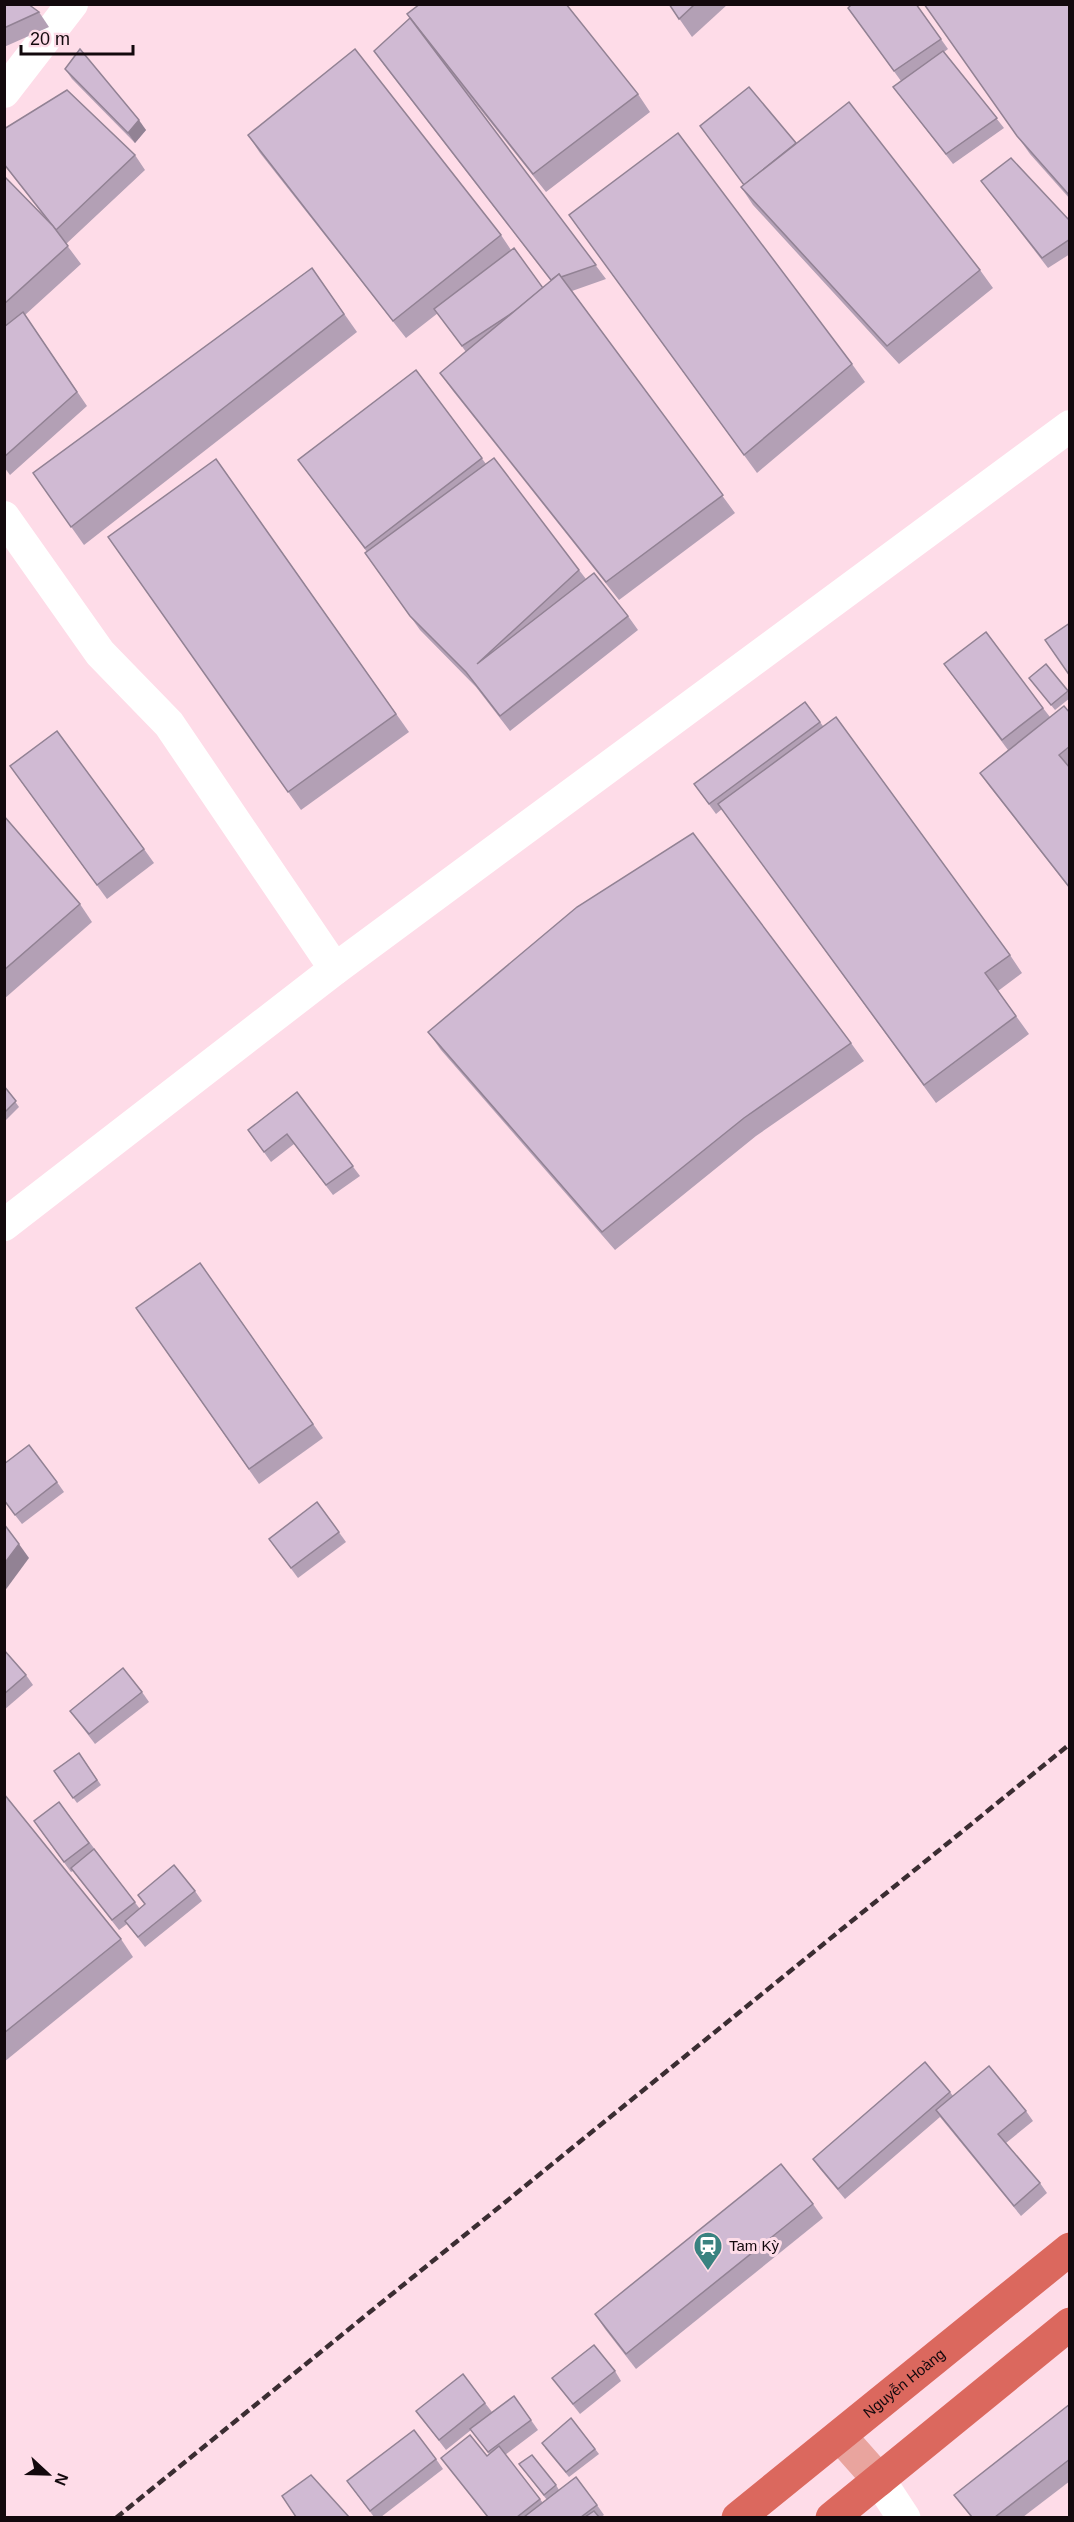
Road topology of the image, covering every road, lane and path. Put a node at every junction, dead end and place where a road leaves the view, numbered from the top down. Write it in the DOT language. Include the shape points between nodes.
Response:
graph roads {
  1 [pos="72,4"];
  2 [pos="4,92"];
  3 [pos="1070,426"];
  4 [pos="4,517"];
  5 [pos="335,969"];
  6 [pos="4,1225"];
  7 [pos="1070,2249"];
  8 [pos="1070,2324"];
  9 [pos="840,2436"];
  10 [pos="879,2480"];
  11 [pos="738,2517"];
  12 [pos="832,2517"];
  13 [pos="904,2517"];
  1 -- 2 [label="street"];
  3 -- 5 [label="street"];
  4 -- 5 [label="street" via="100,653 169,724"];
  5 -- 6 [label="street"];
  7 -- 9 [label="highway, Nguyễn Hoàng"];
  8 -- 10 [label="highway"];
  9 -- 10 [label="main road"];
  9 -- 11 [label="highway, Nguyễn Hoàng"];
  10 -- 12 [label="highway"];
  10 -- 13 [label="street"];
}
